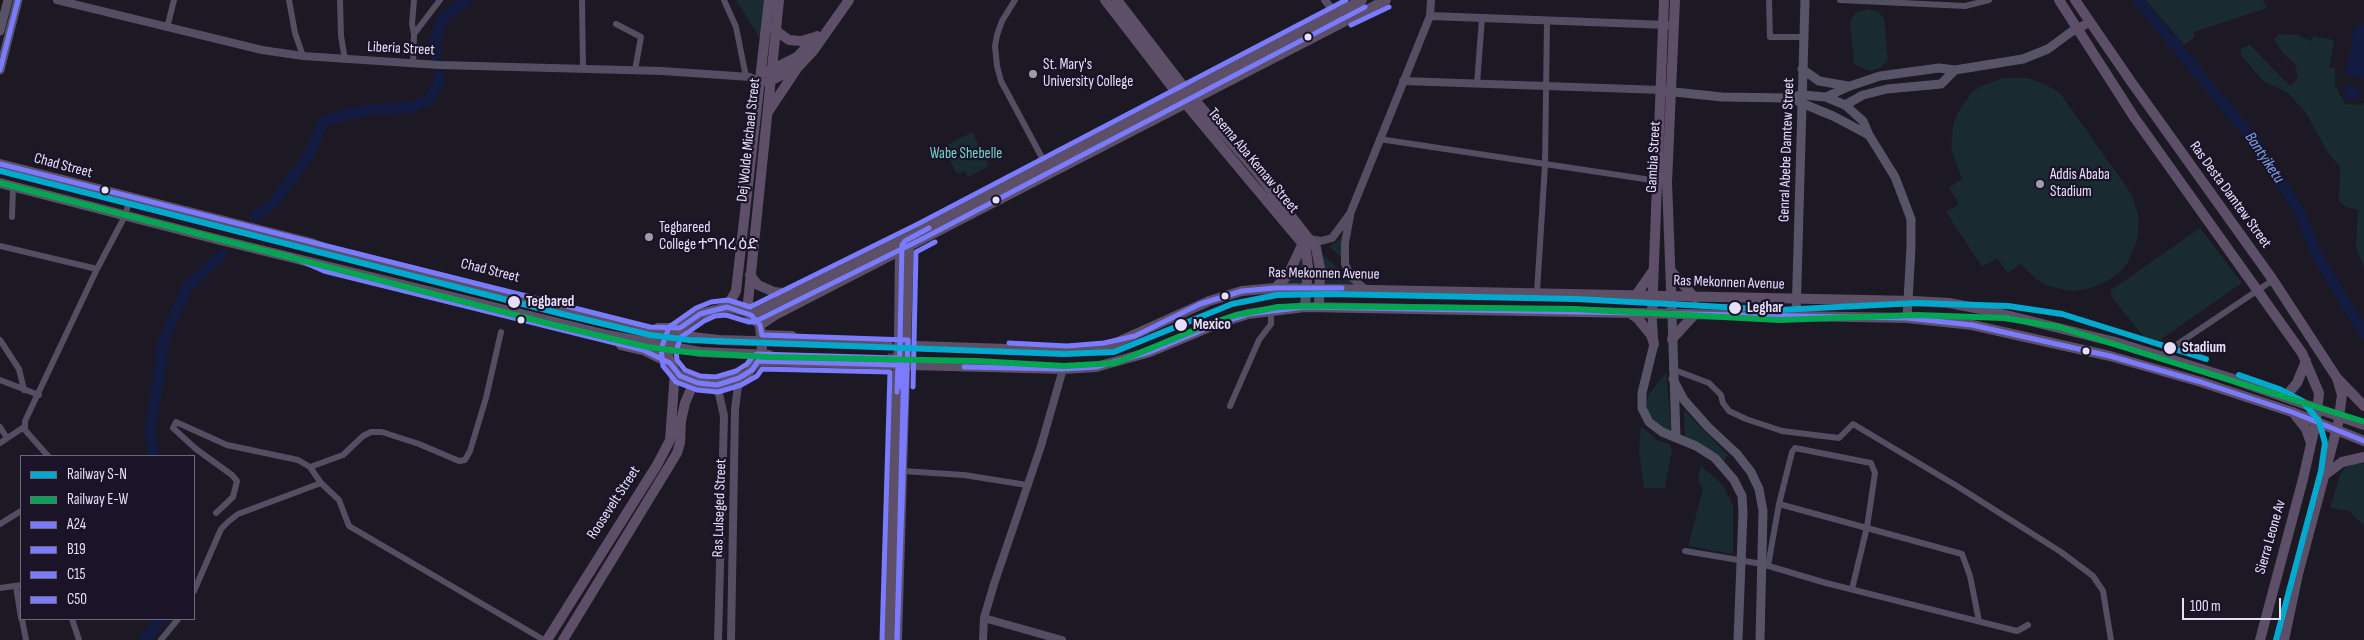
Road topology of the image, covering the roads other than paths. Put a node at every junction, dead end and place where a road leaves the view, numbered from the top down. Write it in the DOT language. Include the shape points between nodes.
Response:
graph roads {
  1 [pos="8,0"];
  2 [pos="18,0"];
  3 [pos="56,0"];
  4 [pos="174,0"];
  5 [pos="289,0"];
  6 [pos="340,0"];
  7 [pos="414,0"];
  8 [pos="440,0"];
  9 [pos="582,0"];
  10 [pos="724,0"];
  11 [pos="770,0"];
  12 [pos="779,0"];
  13 [pos="841,0"];
  14 [pos="849,0"];
  15 [pos="1015,0"];
  16 [pos="1105,0"];
  17 [pos="1117,0"];
  18 [pos="1325,0"];
  19 [pos="1362,0"];
  20 [pos="1386,0"];
  21 [pos="1664,0"];
  22 [pos="1675,0"];
  23 [pos="1769,0"];
  24 [pos="1805,0"];
  25 [pos="1840,0"];
  26 [pos="1989,0"];
  27 [pos="2059,0"];
  28 [pos="2075,0"];
  29 [pos="1432,2"];
  30 [pos="1430,16"];
  31 [pos="1338,18"];
  32 [pos="1482,18"];
  33 [pos="1548,21"];
  34 [pos="2090,22"];
  35 [pos="616,24"];
  36 [pos="1668,25"];
  37 [pos="167,28"];
  38 [pos="771,28"];
  39 [pos="2078,28"];
  40 [pos="0,31"];
  41 [pos="414,34"];
  42 [pos="816,37"];
  43 [pos="1802,37"];
  44 [pos="303,56"];
  45 [pos="345,60"];
  46 [pos="413,64"];
  47 [pos="798,67"];
  48 [pos="583,68"];
  49 [pos="1802,69"];
  50 [pos="0,70"];
  51 [pos="635,70"];
  52 [pos="1955,70"];
  53 [pos="748,77"];
  54 [pos="766,77"];
  55 [pos="1403,82"];
  56 [pos="1477,84"];
  57 [pos="1546,86"];
  58 [pos="1850,86"];
  59 [pos="1661,90"];
  60 [pos="1672,93"];
  61 [pos="1187,97"];
  62 [pos="1826,98"];
  63 [pos="1802,99"];
  64 [pos="1845,105"];
  65 [pos="768,112"];
  66 [pos="1869,135"];
  67 [pos="1379,139"];
  68 [pos="0,164"];
  69 [pos="1545,165"];
  70 [pos="1048,169"];
  71 [pos="1658,181"];
  72 [pos="0,183"];
  73 [pos="13,186"];
  74 [pos="747,188"];
  75 [pos="759,190"];
  76 [pos="130,198"];
  77 [pos="1350,214"];
  78 [pos="125,216"];
  79 [pos="12,217"];
  80 [pos="1305,241"];
  81 [pos="905,244"];
  82 [pos="0,246"];
  83 [pos="323,247"];
  84 [pos="292,257"];
  85 [pos="97,269"];
  86 [pos="1671,270"];
  87 [pos="1653,271"];
  88 [pos="750,275"];
  89 [pos="2273,280"];
  90 [pos="1306,287"];
  91 [pos="1275,288"];
  92 [pos="1320,288"];
  93 [pos="1365,289"];
  94 [pos="2258,291"];
  95 [pos="1537,292"];
  96 [pos="793,294"];
  97 [pos="1636,294"];
  98 [pos="1652,295"];
  99 [pos="1671,296"];
  100 [pos="1695,298"];
  101 [pos="1796,300"];
  102 [pos="1908,301"];
  103 [pos="727,307"];
  104 [pos="1305,307"];
  105 [pos="1318,307"];
  106 [pos="1272,310"];
  107 [pos="1630,313"];
  108 [pos="749,314"];
  109 [pos="1652,315"];
  110 [pos="1672,315"];
  111 [pos="1694,315"];
  112 [pos="1796,317"];
  113 [pos="1907,318"];
  114 [pos="677,330"];
  115 [pos="501,332"];
  116 [pos="761,333"];
  117 [pos="1135,336"];
  118 [pos="1672,339"];
  119 [pos="0,340"];
  120 [pos="903,340"];
  121 [pos="1654,344"];
  122 [pos="888,345"];
  123 [pos="917,346"];
  124 [pos="2160,356"];
  125 [pos="888,358"];
  126 [pos="759,359"];
  127 [pos="918,359"];
  128 [pos="1123,361"];
  129 [pos="2306,361"];
  130 [pos="671,364"];
  131 [pos="902,364"];
  132 [pos="1063,369"];
  133 [pos="1672,369"];
  134 [pos="740,378"];
  135 [pos="2337,378"];
  136 [pos="0,380"];
  137 [pos="1673,380"];
  138 [pos="694,382"];
  139 [pos="717,385"];
  140 [pos="24,390"];
  141 [pos="39,395"];
  142 [pos="2284,396"];
  143 [pos="1230,406"];
  144 [pos="2364,406"];
  145 [pos="2318,408"];
  146 [pos="2292,412"];
  147 [pos="2340,416"];
  148 [pos="2316,422"];
  149 [pos="2364,425"];
  150 [pos="0,427"];
  151 [pos="24,427"];
  152 [pos="2337,429"];
  153 [pos="7,438"];
  154 [pos="1676,438"];
  155 [pos="2364,441"];
  156 [pos="0,443"];
  157 [pos="2312,443"];
  158 [pos="47,455"];
  159 [pos="2364,457"];
  160 [pos="310,467"];
  161 [pos="902,471"];
  162 [pos="2326,474"];
  163 [pos="321,483"];
  164 [pos="1027,485"];
  165 [pos="1779,504"];
  166 [pos="20,512"];
  167 [pos="721,512"];
  168 [pos="734,512"];
  169 [pos="216,513"];
  170 [pos="0,524"];
  171 [pos="1867,527"];
  172 [pos="1685,551"];
  173 [pos="720,553"];
  174 [pos="732,553"];
  175 [pos="1742,560"];
  176 [pos="1765,565"];
  177 [pos="591,567"];
  178 [pos="603,574"];
  179 [pos="19,585"];
  180 [pos="0,588"];
  181 [pos="195,589"];
  182 [pos="1852,589"];
  183 [pos="20,602"];
  184 [pos="984,618"];
  185 [pos="21,620"];
  186 [pos="72,620"];
  187 [pos="177,620"];
  188 [pos="1979,621"];
  189 [pos="2028,625"];
  190 [pos="26,640"];
  191 [pos="79,640"];
  192 [pos="161,640"];
  193 [pos="545,640"];
  194 [pos="563,640"];
  195 [pos="718,640"];
  196 [pos="731,640"];
  197 [pos="889,640"];
  198 [pos="897,640"];
  199 [pos="983,640"];
  200 [pos="1062,640"];
  201 [pos="1738,640"];
  202 [pos="1760,640"];
  203 [pos="2111,640"];
  204 [pos="2260,640"];
  205 [pos="2284,640"];
  1 -- 40 [label="main road"];
  2 -- 50 [label="main road"];
  3 -- 37 [label="street, Liberia Street"];
  4 -- 37 [label="street"];
  5 -- 44 [label="street"];
  6 -- 45 [label="street"];
  7 -- 41 [label="street"];
  8 -- 41 [label="street"];
  9 -- 48 [label="street"];
  10 -- 53 [label="street" via="736,27"];
  11 -- 38 [label="main road, Dej Wolde Michael Street"];
  12 -- 38 [label="main road, Dej Wolde Michael Street"];
  13 -- 42 [label="main road"];
  14 -- 47 [label="main road"];
  15 -- 70 [label="street" via="997,35 997,66 1001,81"];
  16 -- 61 [label="main road, Tesema Aba Kemaw Street"];
  17 -- 61 [label="main road, Tesema Aba Kemaw Street"];
  18 -- 31 [label="street"];
  19 -- 31 [label="main road"];
  20 -- 31 [label="main road"];
  21 -- 36 [label="main road, Gambia Street"];
  22 -- 36 [label="main road, Gambia Street"];
  23 -- 43 [label="street" via="1770,37"];
  24 -- 43 [label="main road, Genral Abebe Damtew Street"];
  25 -- 26 [label="street" via="1965,6"];
  27 -- 39 [label="main road, Ras Desta Damtew Street"];
  28 -- 34 [label="main road, Ras Desta Damtew Street"];
  29 -- 30 [label="street"];
  30 -- 32 [label="street"];
  30 -- 55 [label="street"];
  31 -- 61 [label="main road"];
  32 -- 33 [label="street"];
  32 -- 56 [label="street"];
  33 -- 36 [label="street"];
  33 -- 57 [label="street"];
  34 -- 39 [label="main road"];
  34 -- 89 [label="main road, Ras Desta Damtew Street"];
  35 -- 51 [label="street" via="641,37"];
  36 -- 59 [label="main road, Gambia Street"];
  36 -- 60 [label="main road, Gambia Street"];
  37 -- 44 [label="street, Liberia Street"];
  38 -- 42 [label="main road" via="789,40"];
  38 -- 54 [label="main road, Dej Wolde Michael Street"];
  39 -- 52 [label="main road" via="2048,49 2023,59"];
  39 -- 94 [label="main road, Ras Desta Damtew Street" via="2134,117"];
  41 -- 46 [label="street"];
  42 -- 54 [label="main road" via="797,57"];
  43 -- 49 [label="main road, Genral Abebe Damtew Street"];
  44 -- 45 [label="street, Liberia Street"];
  45 -- 46 [label="street, Liberia Street"];
  46 -- 48 [label="street, Liberia Street"];
  47 -- 54 [label="main road"];
  47 -- 65 [label="main road"];
  48 -- 51 [label="street, Liberia Street"];
  49 -- 58 [label="main road" via="1819,81"];
  49 -- 63 [label="main road, Genral Abebe Damtew Street"];
  51 -- 53 [label="street, Liberia Street"];
  52 -- 58 [label="main road" via="1939,68 1880,76"];
  52 -- 64 [label="main road" via="1942,84 1887,89 1863,95"];
  53 -- 54 [label="street, Liberia Street"];
  54 -- 65 [label="main road, Dej Wolde Michael Street"];
  54 -- 74 [label="main road, Dej Wolde Michael Street"];
  55 -- 56 [label="street"];
  55 -- 67 [label="street"];
  56 -- 57 [label="street"];
  57 -- 59 [label="street"];
  57 -- 69 [label="street"];
  58 -- 62 [label="main road"];
  59 -- 60 [label="main road"];
  59 -- 71 [label="main road, Gambia Street"];
  60 -- 63 [label="main road"];
  60 -- 86 [label="main road, Gambia Street" via="1667,182"];
  61 -- 70 [label="main road"];
  61 -- 80 [label="main road, Tesema Aba Kemaw Street"];
  62 -- 63 [label="main road"];
  62 -- 64 [label="main road"];
  63 -- 66 [label="main road"];
  63 -- 101 [label="main road, Genral Abebe Damtew Street"];
  64 -- 66 [label="main road" via="1863,121"];
  65 -- 75 [label="main road, Dej Wolde Michael Street"];
  66 -- 102 [label="main road" via="1895,177 1911,219"];
  67 -- 69 [label="street"];
  67 -- 77 [label="street"];
  68 -- 76 [label="main road, Chad Street"];
  69 -- 71 [label="street"];
  69 -- 95 [label="street"];
  70 -- 81 [label="main road"];
  71 -- 87 [label="main road, Gambia Street"];
  72 -- 73 [label="main road"];
  73 -- 78 [label="main road"];
  73 -- 79 [label="street"];
  74 -- 75 [label="main road"];
  74 -- 103 [label="main road, Dej Wolde Michael Street" via="736,291"];
  75 -- 88 [label="main road, Dej Wolde Michael Street"];
  76 -- 78 [label="street"];
  76 -- 83 [label="main road, Chad Street"];
  77 -- 80 [label="street" via="1332,238 1321,242"];
  77 -- 93 [label="street" via="1345,243 1346,264 1352,277"];
  78 -- 84 [label="main road"];
  78 -- 85 [label="street"];
  80 -- 90 [label="main road, Tesema Aba Kemaw Street"];
  80 -- 91 [label="main road" via="1288,275"];
  80 -- 92 [label="main road" via="1316,248"];
  81 -- 96 [label="main road"];
  81 -- 116 [label="main road" via="775,315"];
  81 -- 120 [label="main road"];
  82 -- 85 [label="street"];
  83 -- 114 [label="main road, Chad Street" via="650,327"];
  83 -- 122 [label="main road, Chad Street" via="632,329 719,340"];
  84 -- 125 [label="main road" via="679,350"];
  84 -- 130 [label="main road" via="324,271 643,350"];
  85 -- 141 [label="street"];
  86 -- 99 [label="main road, Gambia Street"];
  86 -- 100 [label="main road"];
  87 -- 97 [label="main road"];
  87 -- 98 [label="main road, Gambia Street"];
  88 -- 96 [label="main road" via="758,285 774,292"];
  88 -- 108 [label="main road, Dej Wolde Michael Street"];
  89 -- 94 [label="street"];
  89 -- 135 [label="main road, Ras Desta Damtew Street"];
  90 -- 91 [label="main road, Ras Mekonnen Avenue"];
  90 -- 92 [label="main road, Ras Mekonnen Avenue"];
  90 -- 104 [label="main road, Tesema Aba Kemaw Street"];
  91 -- 117 [label="main road, Ras Mekonnen Avenue" via="1242,291 1217,298"];
  92 -- 93 [label="main road, Ras Mekonnen Avenue"];
  92 -- 105 [label="main road"];
  93 -- 95 [label="main road, Ras Mekonnen Avenue"];
  94 -- 124 [label="street"];
  94 -- 129 [label="main road, Ras Desta Damtew Street"];
  95 -- 97 [label="main road, Ras Mekonnen Avenue"];
  96 -- 108 [label="main road"];
  97 -- 98 [label="main road, Ras Mekonnen Avenue"];
  98 -- 99 [label="main road, Ras Mekonnen Avenue"];
  98 -- 109 [label="main road, Gambia Street"];
  99 -- 100 [label="main road, Ras Mekonnen Avenue"];
  99 -- 110 [label="main road, Gambia Street"];
  100 -- 101 [label="main road, Ras Mekonnen Avenue"];
  101 -- 102 [label="main road, Ras Mekonnen Avenue"];
  101 -- 112 [label="main road, Genral Abebe Damtew Street"];
  102 -- 113 [label="main road"];
  102 -- 124 [label="main road, Ras Mekonnen Avenue" via="1990,311"];
  103 -- 108 [label="main road"];
  103 -- 114 [label="main road" via="700,314"];
  104 -- 105 [label="main road"];
  104 -- 106 [label="main road"];
  105 -- 107 [label="main road"];
  106 -- 128 [label="main road" via="1225,321"];
  106 -- 143 [label="street" via="1271,324 1259,340"];
  107 -- 109 [label="main road"];
  107 -- 121 [label="main road" via="1651,334"];
  108 -- 116 [label="main road"];
  109 -- 110 [label="main road"];
  109 -- 121 [label="main road"];
  110 -- 111 [label="main road"];
  110 -- 118 [label="main road"];
  111 -- 112 [label="main road"];
  111 -- 118 [label="main road"];
  112 -- 113 [label="main road"];
  113 -- 146 [label="main road" via="1972,324 2086,350 2201,382"];
  114 -- 130 [label="main road" via="670,345"];
  115 -- 160 [label="street" via="486,398 470,451 464,460 458,461 382,432 372,432 343,455"];
  116 -- 120 [label="main road, Ras Mekonnen Avenue"];
  116 -- 126 [label="main road"];
  117 -- 120 [label="main road, Ras Mekonnen Avenue" via="1067,346"];
  117 -- 123 [label="main road, Ras Mekonnen Avenue" via="1088,350"];
  118 -- 133 [label="main road"];
  119 -- 140 [label="street" via="18,369"];
  120 -- 131 [label="main road"];
  121 -- 154 [label="main road" via="1642,392 1642,408 1649,422"];
  124 -- 142 [label="main road, Ras Mekonnen Avenue"];
  126 -- 131 [label="main road"];
  126 -- 134 [label="main road" via="752,370"];
  127 -- 128 [label="main road" via="1065,363"];
  128 -- 132 [label="main road"];
  129 -- 142 [label="main road" via="2297,383"];
  129 -- 145 [label="main road, Ras Desta Damtew Street" via="2319,393"];
  130 -- 138 [label="main road"];
  130 -- 177 [label="main road, Roosevelt Street" via="670,440"];
  131 -- 132 [label="main road"];
  131 -- 161 [label="main road"];
  131 -- 197 [label="main road" via="893,471"];
  132 -- 164 [label="street"];
  133 -- 137 [label="main road"];
  133 -- 203 [label="street" via="1709,383 1721,395 1729,411 1746,419 1782,431 1839,438 1853,424 1957,486 2093,576 2103,592"];
  134 -- 139 [label="main road"];
  134 -- 168 [label="street, Ras Lulseged Street" via="735,409"];
  135 -- 144 [label="main road"];
  135 -- 147 [label="main road, Ras Desta Damtew Street" via="2342,395"];
  136 -- 140 [label="street"];
  137 -- 154 [label="main road"];
  137 -- 176 [label="main road" via="1684,400 1751,472 1759,489 1763,511"];
  138 -- 139 [label="main road"];
  138 -- 178 [label="main road, Roosevelt Street" via="685,403 677,453"];
  139 -- 167 [label="street, Ras Lulseged Street" via="724,416"];
  140 -- 141 [label="street"];
  141 -- 151 [label="street"];
  142 -- 145 [label="main road, Ras Mekonnen Avenue"];
  145 -- 147 [label="main road, Ras Mekonnen Avenue"];
  145 -- 148 [label="main road, Ras Desta Damtew Street"];
  146 -- 148 [label="main road"];
  146 -- 157 [label="main road" via="2306,429"];
  147 -- 149 [label="main road, Ras Mekonnen Avenue"];
  147 -- 152 [label="main road, Ras Desta Damtew Street"];
  148 -- 152 [label="main road"];
  148 -- 157 [label="main road, Sierra Leone Av"];
  150 -- 153 [label="street"];
  151 -- 153 [label="street"];
  151 -- 158 [label="street"];
  152 -- 155 [label="main road"];
  152 -- 162 [label="main road, Ras Desta Damtew Street"];
  153 -- 156 [label="street"];
  154 -- 175 [label="main road" via="1715,458 1734,480 1742,496"];
  157 -- 204 [label="main road, Sierra Leone Av"];
  159 -- 162 [label="main road" via="2342,462"];
  160 -- 163 [label="street"];
  160 -- 169 [label="street" via="298,460 227,445 176,422 173,428 237,481 232,497"];
  161 -- 164 [label="street" via="964,475"];
  161 -- 198 [label="main road"];
  162 -- 205 [label="main road, Ras Desta Damtew Street" via="2298,574"];
  163 -- 181 [label="street" via="238,514 229,521 221,529"];
  163 -- 193 [label="street" via="339,500 349,526"];
  164 -- 184 [label="street"];
  165 -- 171 [label="street"];
  165 -- 171 [label="street" via="1795,448 1871,464 1875,473"];
  165 -- 176 [label="street"];
  166 -- 170 [label="street"];
  167 -- 168 [label="street"];
  167 -- 173 [label="street, Ras Lulseged Street"];
  168 -- 174 [label="street, Ras Lulseged Street"];
  171 -- 182 [label="street"];
  171 -- 188 [label="street" via="1962,554"];
  172 -- 175 [label="street"];
  173 -- 174 [label="street"];
  173 -- 195 [label="street, Ras Lulseged Street"];
  174 -- 196 [label="street, Ras Lulseged Street"];
  175 -- 176 [label="street"];
  175 -- 201 [label="main road"];
  176 -- 182 [label="street"];
  176 -- 202 [label="main road"];
  177 -- 178 [label="main road"];
  177 -- 193 [label="main road, Roosevelt Street"];
  178 -- 194 [label="main road, Roosevelt Street"];
  179 -- 180 [label="street"];
  179 -- 183 [label="street"];
  182 -- 188 [label="street"];
  184 -- 199 [label="street"];
  184 -- 200 [label="street"];
  185 -- 190 [label="street"];
  186 -- 191 [label="street"];
  187 -- 192 [label="street"];
  188 -- 189 [label="street" via="2017,631"];
}
